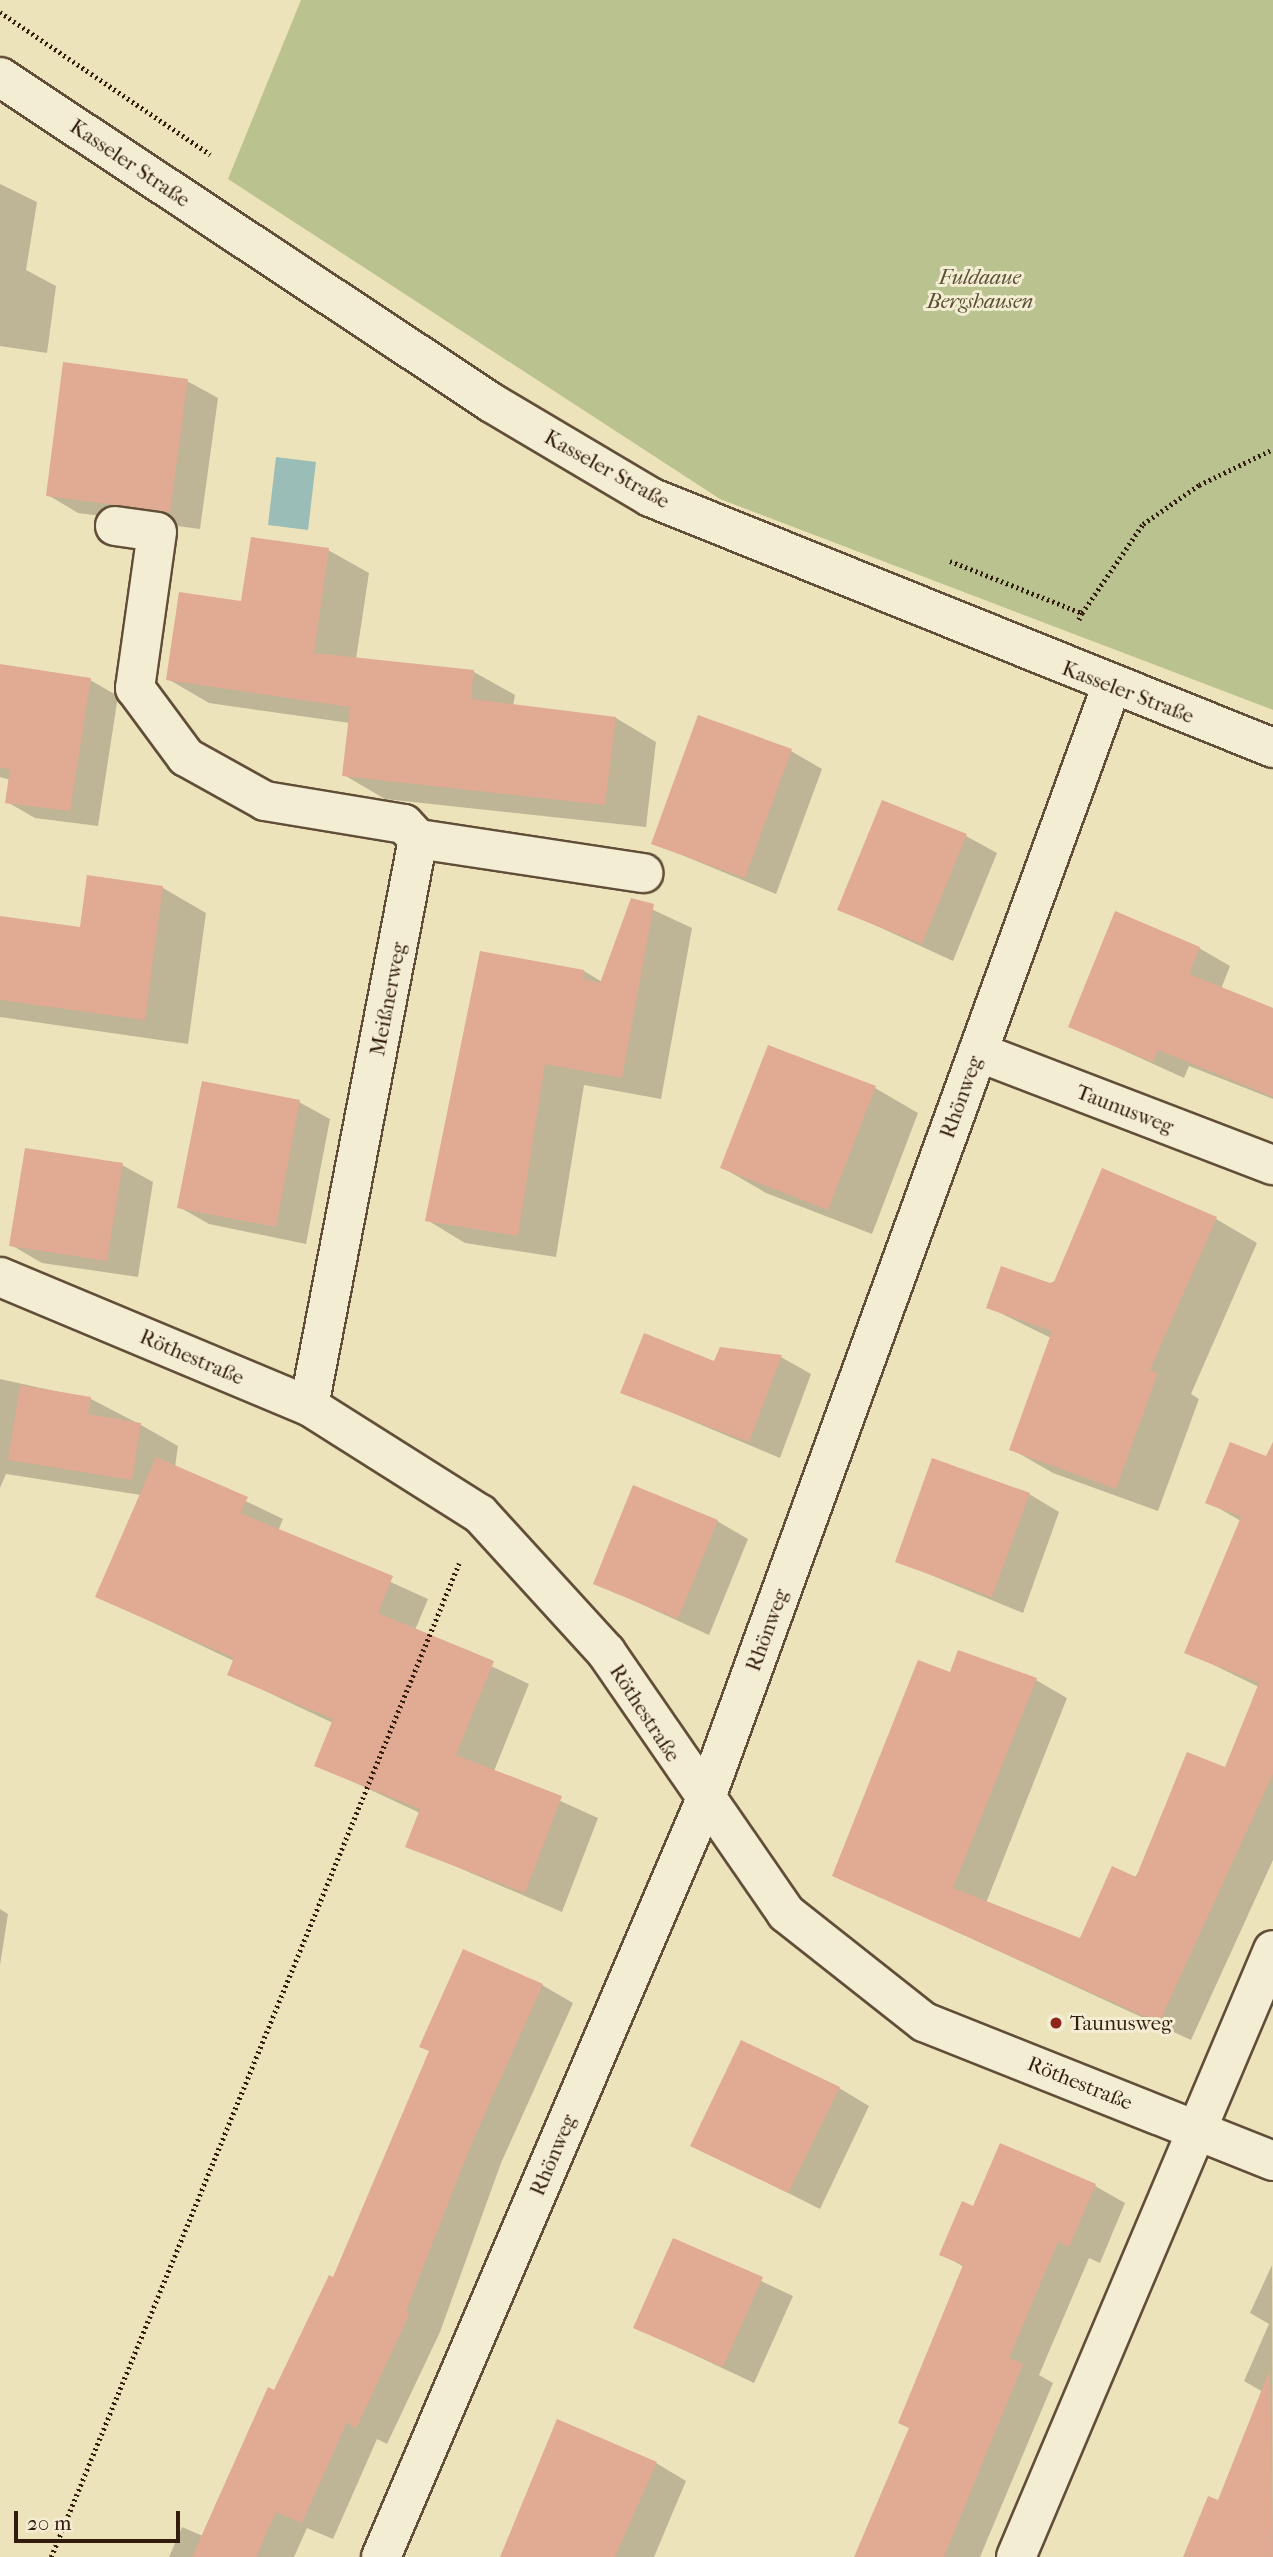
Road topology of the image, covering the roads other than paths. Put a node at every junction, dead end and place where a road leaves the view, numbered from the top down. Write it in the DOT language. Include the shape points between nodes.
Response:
graph roads {
  1 [pos="0,77"];
  2 [pos="115,526"];
  3 [pos="1111,687"];
  4 [pos="1273,748"];
  5 [pos="418,839"];
  6 [pos="643,873"];
  7 [pos="978,1052"];
  8 [pos="1273,1165"];
  9 [pos="0,1277"];
  10 [pos="309,1406"];
  11 [pos="704,1803"];
  12 [pos="1273,1950"];
  13 [pos="1199,2130"];
  14 [pos="1273,2161"];
  15 [pos="381,2557"];
  16 [pos="1016,2557"];
  1 -- 3 [label="street, Kasseler Straße" via="587,462 650,497"];
  2 -- 5 [label="street" via="157,532 135,688 186,757 265,801 404,824"];
  3 -- 4 [label="street, Kasseler Straße"];
  3 -- 7 [label="street, Rhönweg"];
  5 -- 6 [label="street"];
  5 -- 10 [label="street, Meißnerweg"];
  7 -- 8 [label="street, Taunusweg"];
  7 -- 11 [label="street, Rhönweg"];
  9 -- 10 [label="street, Röthestraße"];
  10 -- 11 [label="street, Röthestraße" via="480,1514 606,1652"];
  11 -- 13 [label="street, Röthestraße" via="786,1913 924,2022"];
  11 -- 15 [label="street, Rhönweg"];
  12 -- 13 [label="street"];
  13 -- 14 [label="street, Röthestraße"];
  13 -- 16 [label="street"];
}
